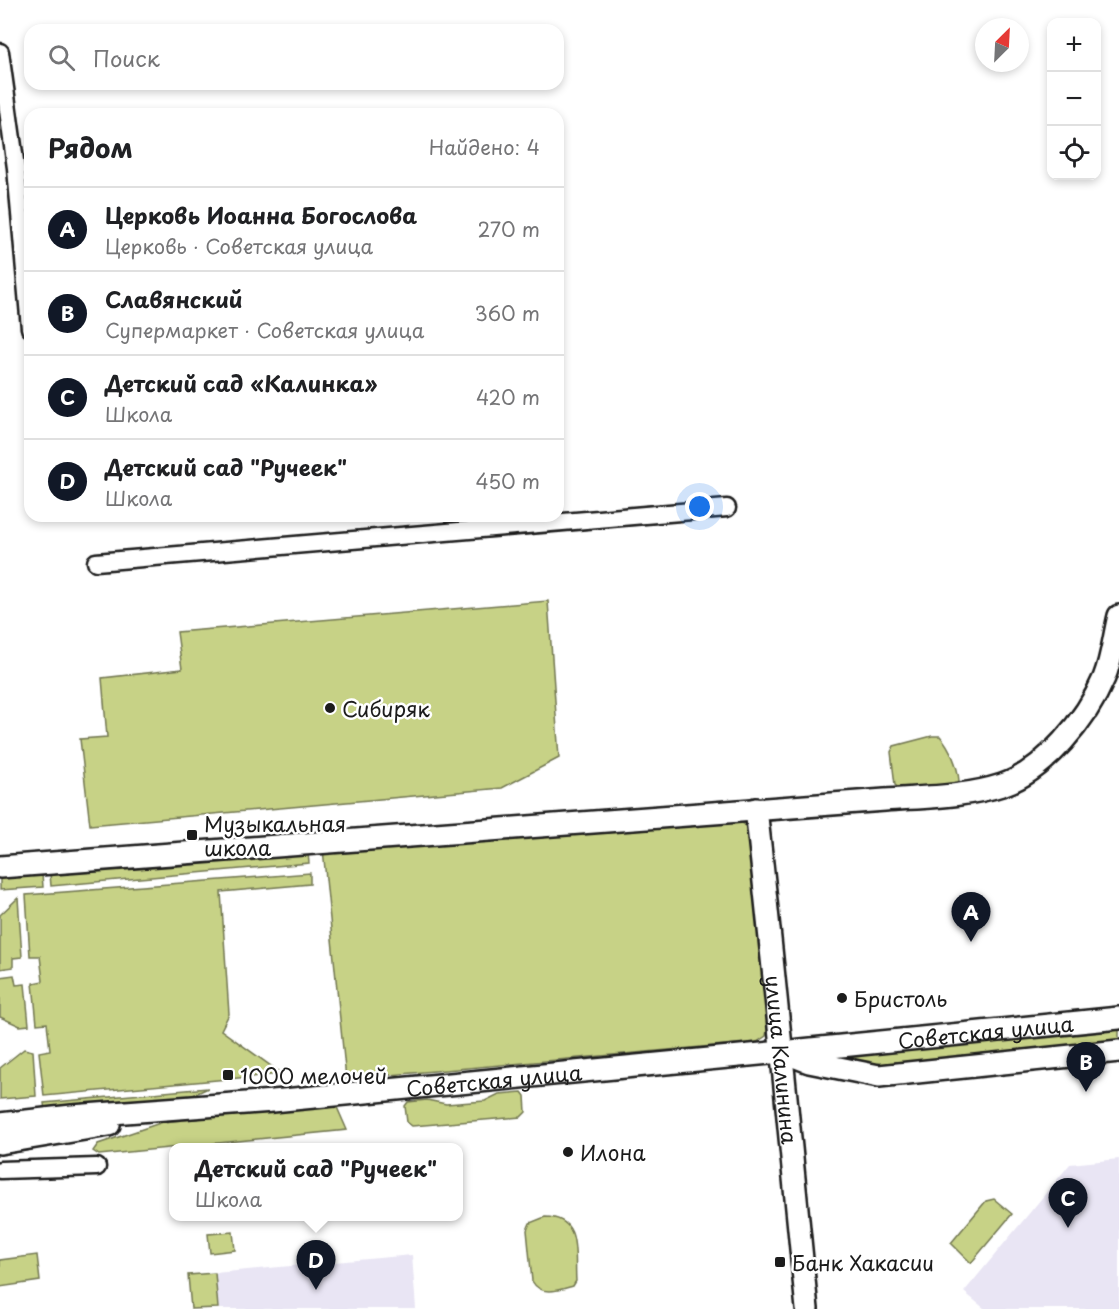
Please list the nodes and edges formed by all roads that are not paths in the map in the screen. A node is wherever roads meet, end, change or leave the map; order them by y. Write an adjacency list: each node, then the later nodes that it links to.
1 (0, 51): 2 (street)
2 (24, 259)
3 (727, 507): 4 (street)
4 (564, 521)
5 (555, 522): 6 (street)
6 (96, 562)
7 (1119, 616): 8 (main road)
8 (756, 809): 9 (main road); 12 (main road, улица Калинина)
9 (0, 867)
10 (1119, 1018): 12 (main road, Советская улица)
11 (1119, 1051): 12 (main road, Советская улица)
12 (782, 1052): 13 (main road, Советская улица); 18 (main road, улица Калинина)
13 (207, 1106): 14 (main road, Советская улица); 15 (main road, Советская улица)
14 (0, 1124)
15 (0, 1143)
16 (97, 1167): 17 (street)
17 (0, 1170)
18 (807, 1309)

